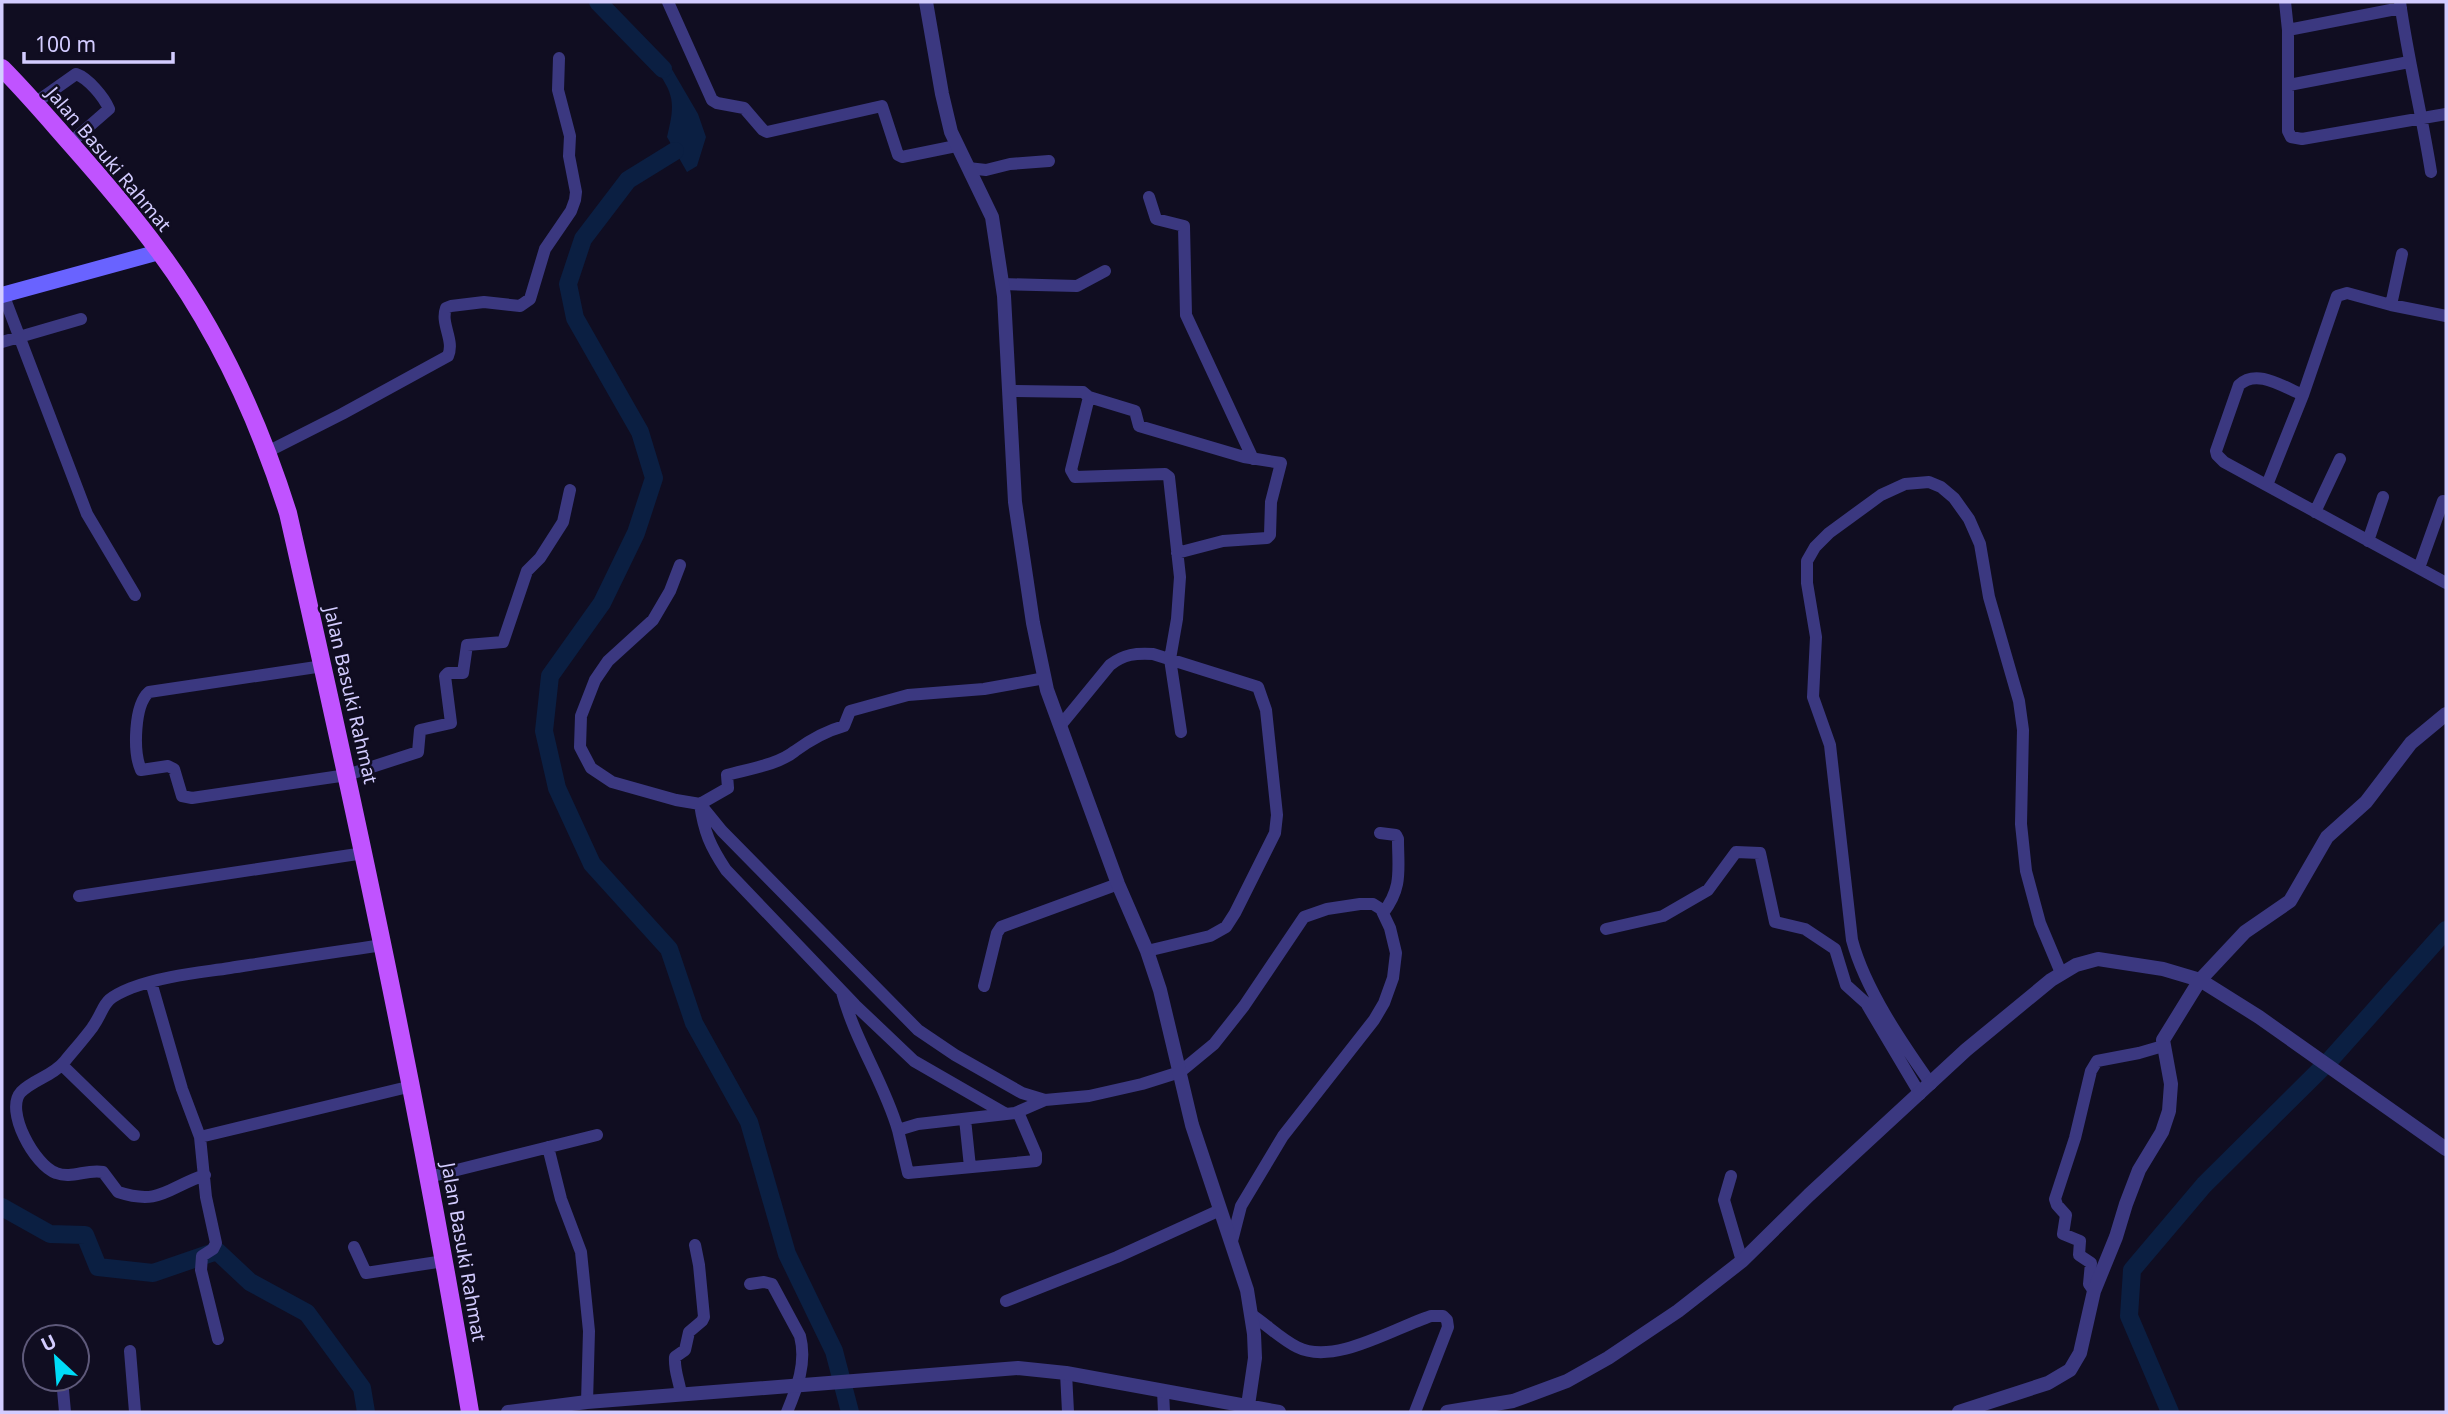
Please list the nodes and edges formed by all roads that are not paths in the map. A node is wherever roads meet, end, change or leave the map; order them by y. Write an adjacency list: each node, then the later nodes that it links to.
1 (668, 2): 14 (street)
2 (926, 2): 14 (street)
3 (2285, 2): 5 (street)
4 (2400, 5): 5 (street); 7 (street)
5 (2288, 30): 9 (street)
6 (559, 58): 32 (street)
7 (2409, 62): 9 (street); 12 (street)
8 (2, 68): 10 (main road, Jalan Basuki Rahmat)
9 (2289, 85): 12 (street)
10 (35, 103): 13 (main road, Jalan Basuki Rahmat); 13 (street)
11 (2446, 114): 12 (street)
12 (2423, 119): 17 (street)
13 (70, 143): 19 (main road, Jalan Basuki Rahmat)
14 (956, 146): 16 (street)
15 (1049, 161): 16 (street)
16 (968, 168): 22 (street)
17 (2431, 172)
18 (1149, 197): 33 (street)
19 (159, 252): 23 (main road); 32 (main road, Jalan Basuki Rahmat)
20 (2402, 254): 24 (street)
21 (1105, 271): 22 (street)
22 (1002, 284): 29 (street)
23 (2, 294): 27 (street)
24 (2391, 305): 25 (street); 30 (street)
25 (2446, 316)
26 (81, 319): 27 (street)
27 (20, 337): 28 (street); 45 (street)
28 (2, 342)
29 (1010, 391): 31 (street); 48 (street)
30 (2303, 395): 35 (street); 35 (street)
31 (1089, 397): 33 (street); 41 (street)
32 (267, 452): 47 (main road, Jalan Basuki Rahmat)
33 (1253, 459): 41 (street)
34 (2340, 459): 39 (street)
35 (2267, 485): 39 (street)
36 (570, 489): 52 (street)
37 (2383, 497): 40 (street)
38 (2443, 501): 43 (street)
39 (2315, 512): 40 (street)
40 (2368, 541): 43 (street)
41 (1177, 553): 46 (street)
42 (680, 565): 53 (street)
43 (2419, 568): 44 (street)
44 (2446, 583)
45 (135, 595)
46 (1170, 659): 50 (street); 51 (street); 61 (street)
47 (323, 666): 52 (main road, Jalan Basuki Rahmat); 52 (street)
48 (1045, 678): 50 (street); 53 (street)
49 (2446, 715): 63 (street)
50 (1060, 726): 56 (street)
51 (1181, 732)
52 (347, 775): 55 (main road, Jalan Basuki Rahmat)
53 (700, 804): 66 (street); 72 (street)
54 (1380, 833): 58 (street)
55 (364, 853): 57 (street); 60 (main road, Jalan Basuki Rahmat)
56 (1118, 884): 61 (street); 65 (street)
57 (79, 897)
58 (1383, 913): 69 (street); 86 (street)
59 (1606, 929): 71 (street)
60 (384, 945): 64 (street); 70 (main road, Jalan Basuki Rahmat)
61 (1147, 951): 69 (street)
62 (2061, 973): 63 (street); 71 (street); 71 (street)
63 (2200, 980): 67 (street); 80 (street)
64 (150, 982): 68 (street); 78 (street)
65 (984, 986)
66 (841, 990): 73 (street); 75 (street)
67 (2163, 1046): 92 (street); 92 (street)
68 (62, 1065): 76 (street); 82 (street)
69 (1180, 1072): 72 (street); 85 (street)
70 (412, 1086): 78 (street); 84 (main road, Jalan Basuki Rahmat)
71 (1925, 1089): 90 (street)
72 (1045, 1100): 73 (street)
73 (1012, 1113): 74 (street); 81 (street)
74 (965, 1119): 75 (street); 81 (street)
75 (898, 1130): 81 (street)
76 (134, 1135)
77 (597, 1135): 79 (street)
78 (200, 1137): 82 (street)
79 (548, 1147): 84 (street); 102 (street)
80 (2446, 1149)
81 (970, 1167)
82 (205, 1175): 95 (street)
83 (1731, 1176): 90 (street)
84 (429, 1177): 89 (main road, Jalan Basuki Rahmat)
85 (1220, 1210): 86 (street); 93 (street)
86 (1232, 1241): 94 (street)
87 (695, 1245): 101 (street)
88 (354, 1247): 89 (street)
89 (444, 1261): 106 (main road, Jalan Basuki Rahmat)
90 (1742, 1261): 113 (street)
91 (750, 1284): 98 (street)
92 (2094, 1291): 114 (street)
93 (1006, 1301)
94 (1252, 1315): 103 (street); 112 (street)
95 (218, 1339)
96 (130, 1351): 105 (street)
97 (1066, 1373): 98 (street); 99 (street); 109 (street)
98 (798, 1385): 101 (street); 108 (street)
99 (1163, 1391): 103 (street); 110 (street)
100 (63, 1393): 104 (street)
101 (681, 1394): 102 (street)
102 (587, 1402): 107 (street)
103 (1248, 1410): 111 (street)
104 (65, 1412)
105 (135, 1412)
106 (470, 1412)
107 (508, 1412)
108 (787, 1412)
109 (1068, 1412)
110 (1164, 1412)
111 (1279, 1412)
112 (1415, 1412)
113 (1447, 1412)
114 (1959, 1412)

